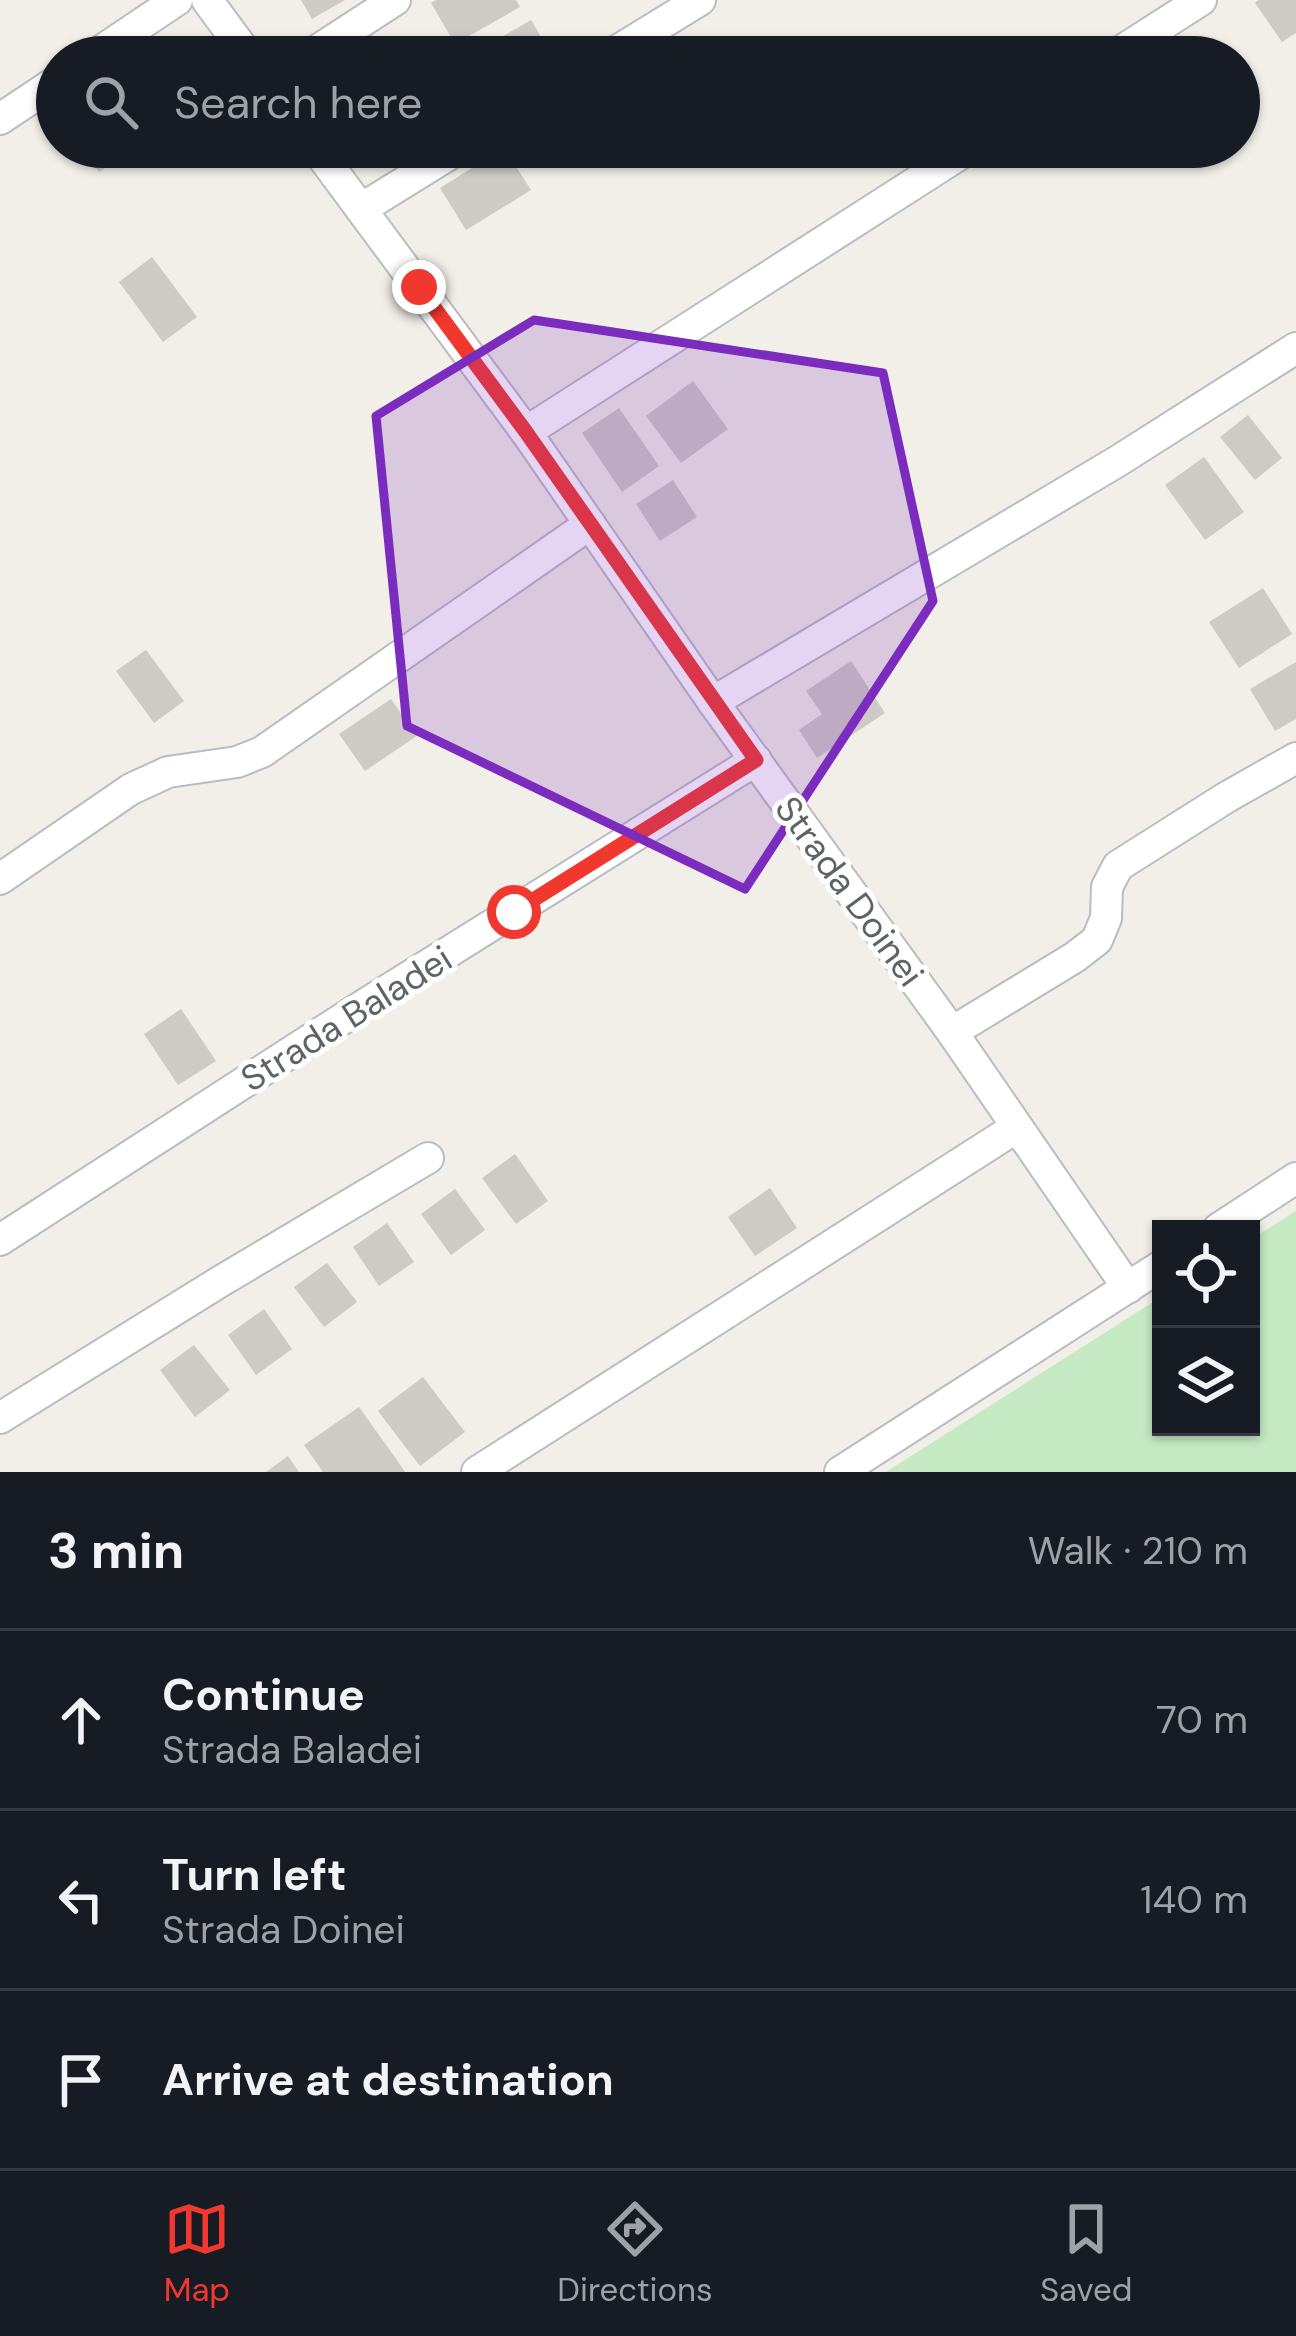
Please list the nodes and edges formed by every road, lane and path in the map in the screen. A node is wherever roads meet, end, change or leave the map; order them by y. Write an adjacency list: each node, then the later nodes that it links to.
1 (177, 0): 6 (street)
2 (207, 0): 7 (street)
3 (395, 0): 8 (street)
4 (700, 0): 9 (street)
5 (1201, 0): 10 (street)
6 (123, 36)
7 (234, 36)
8 (339, 36)
9 (641, 36)
10 (1145, 36)
11 (36, 95): 12 (street)
12 (0, 119)
13 (331, 168): 16 (street, Strada Doinei)
14 (427, 168): 16 (street)
15 (938, 168): 18 (street)
16 (361, 209): 18 (street, Strada Doinei)
17 (1296, 348): 20 (street)
18 (526, 432): 19 (street, Strada Doinei)
19 (590, 524): 20 (street, Strada Doinei); 23 (street)
20 (713, 702): 22 (street, Strada Doinei)
21 (1296, 758): 24 (street)
22 (756, 760): 24 (street, Strada Doinei); 29 (street, Strada Baladei)
23 (0, 879)
24 (952, 1032): 25 (street, Strada Doinei)
25 (1017, 1127): 31 (street, Strada Doinei); 33 (street)
26 (428, 1158): 32 (street)
27 (1296, 1178): 28 (street)
28 (1232, 1220)
29 (0, 1240)
30 (1152, 1272): 31 (street)
31 (1128, 1288): 34 (street)
32 (0, 1418)
33 (477, 1472)
34 (840, 1472)

